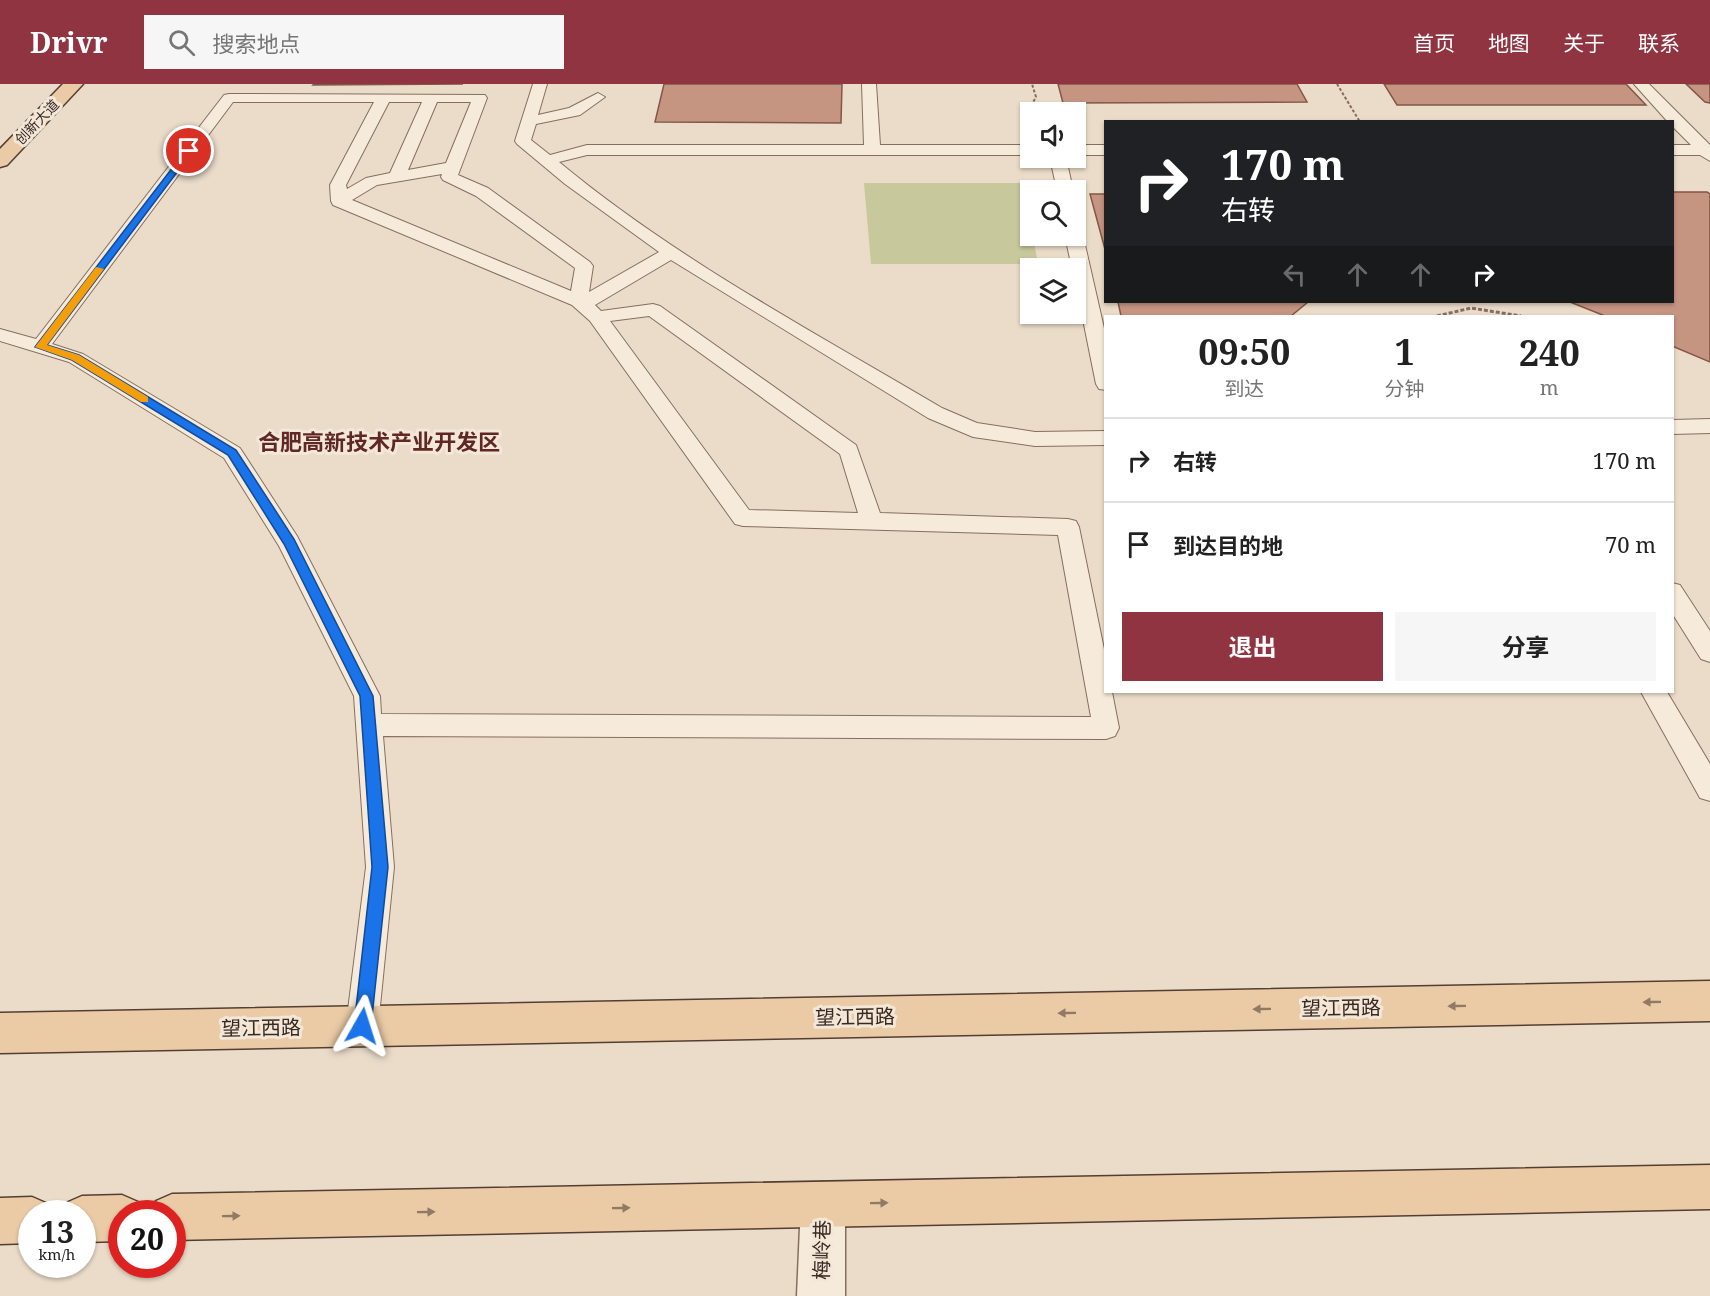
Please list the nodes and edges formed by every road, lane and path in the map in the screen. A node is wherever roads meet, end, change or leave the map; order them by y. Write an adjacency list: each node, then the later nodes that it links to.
1 (74, 84): 19 (main road, 创新大道)
2 (540, 84): 11 (lane)
3 (869, 84): 13 (lane)
4 (1032, 84): 10 (path)
5 (1337, 84): 12 (path)
6 (1641, 84): 18 (lane)
7 (598, 97): 11 (lane)
8 (384, 98): 9 (lane); 23 (lane); 32 (lane)
9 (431, 98): 21 (lane); 22 (lane)
10 (1034, 102)
11 (530, 120): 20 (lane)
12 (1359, 120)
13 (872, 150): 14 (lane); 20 (lane)
14 (1020, 150)
15 (1086, 150): 16 (lane)
16 (1104, 150)
17 (1674, 150): 18 (lane)
18 (1708, 152)
19 (0, 161)
20 (546, 161): 25 (lane)
21 (453, 167): 22 (lane); 27 (lane)
22 (397, 176): 23 (lane)
23 (339, 201): 27 (lane)
24 (1076, 246): 33 (lane)
25 (671, 252): 27 (lane); 36 (lane)
26 (1468, 303): 28 (path)
27 (586, 307): 37 (lane); 37 (lane)
28 (1471, 308): 29 (path); 30 (path)
29 (1441, 315)
30 (1515, 315)
31 (0, 335): 32 (lane)
32 (40, 347): 41 (lane)
33 (1104, 375)
34 (1710, 426): 35 (lane)
35 (1674, 427)
36 (1104, 438)
37 (872, 522): 41 (lane)
38 (1674, 595): 39 (lane)
39 (1710, 652)
40 (1655, 693): 42 (lane)
41 (369, 725): 44 (lane)
42 (1710, 789)
43 (1710, 1001): 44 (main road, 望江西路, one-way to 44)
44 (362, 1026): 45 (main road, 望江西路)
45 (0, 1033)
46 (1710, 1187): 47 (main road, one-way to 46)
47 (823, 1204): 48 (main road, one-way to 47); 51 (street, 梅岭巷)
48 (186, 1217)
49 (18, 1220): 50 (main road)
50 (0, 1221)
51 (821, 1296)

